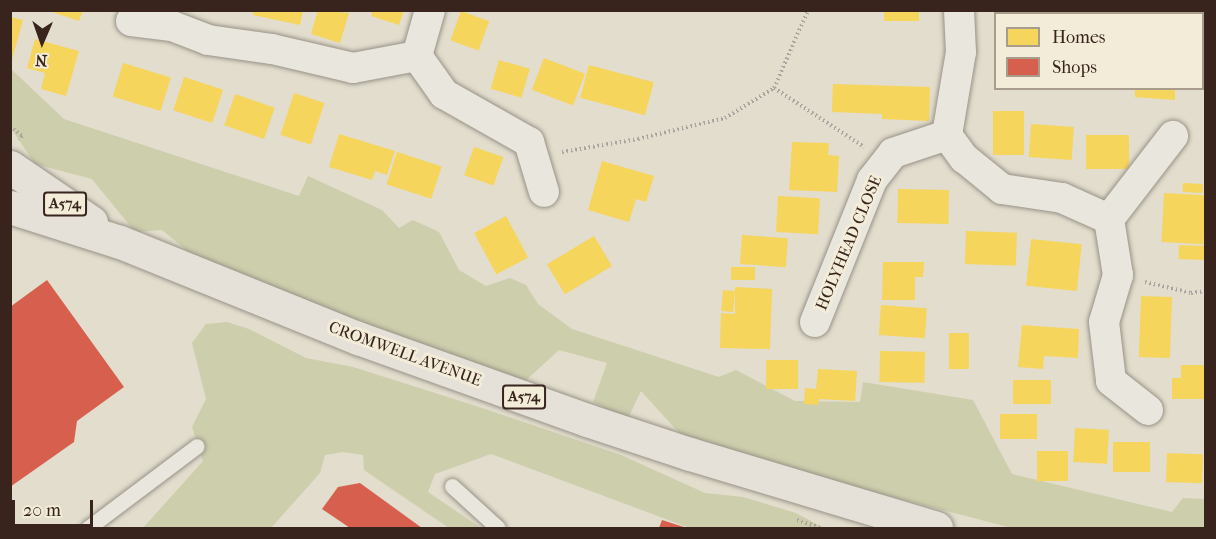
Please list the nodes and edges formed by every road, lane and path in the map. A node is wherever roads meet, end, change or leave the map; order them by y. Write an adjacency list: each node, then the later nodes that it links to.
1 (430, 10): 5 (street)
2 (808, 10): 6 (path)
3 (959, 10): 8 (street)
4 (131, 21): 5 (street)
5 (417, 56): 11 (street)
6 (774, 88): 11 (path); 12 (path)
7 (10, 126): 9 (path)
8 (947, 135): 12 (street, HOLYHEAD CLOSE); 16 (street)
9 (22, 136)
10 (1173, 136): 16 (street)
11 (533, 157): 14 (street)
12 (887, 161): 20 (street, HOLYHEAD CLOSE)
13 (10, 167): 17 (main road, CROMWELL AVENUE / A574)
14 (544, 192)
15 (10, 207): 17 (main road, CROMWELL AVENUE / A574)
16 (1109, 219): 18 (street)
17 (120, 242): 26 (main road, CROMWELL AVENUE / A574)
18 (1118, 275): 19 (path); 21 (street)
19 (1206, 291)
20 (815, 322)
21 (1148, 410)
22 (197, 446): 24 (lane)
23 (452, 486): 25 (lane)
24 (88, 528)
25 (498, 528)
26 (936, 528)

